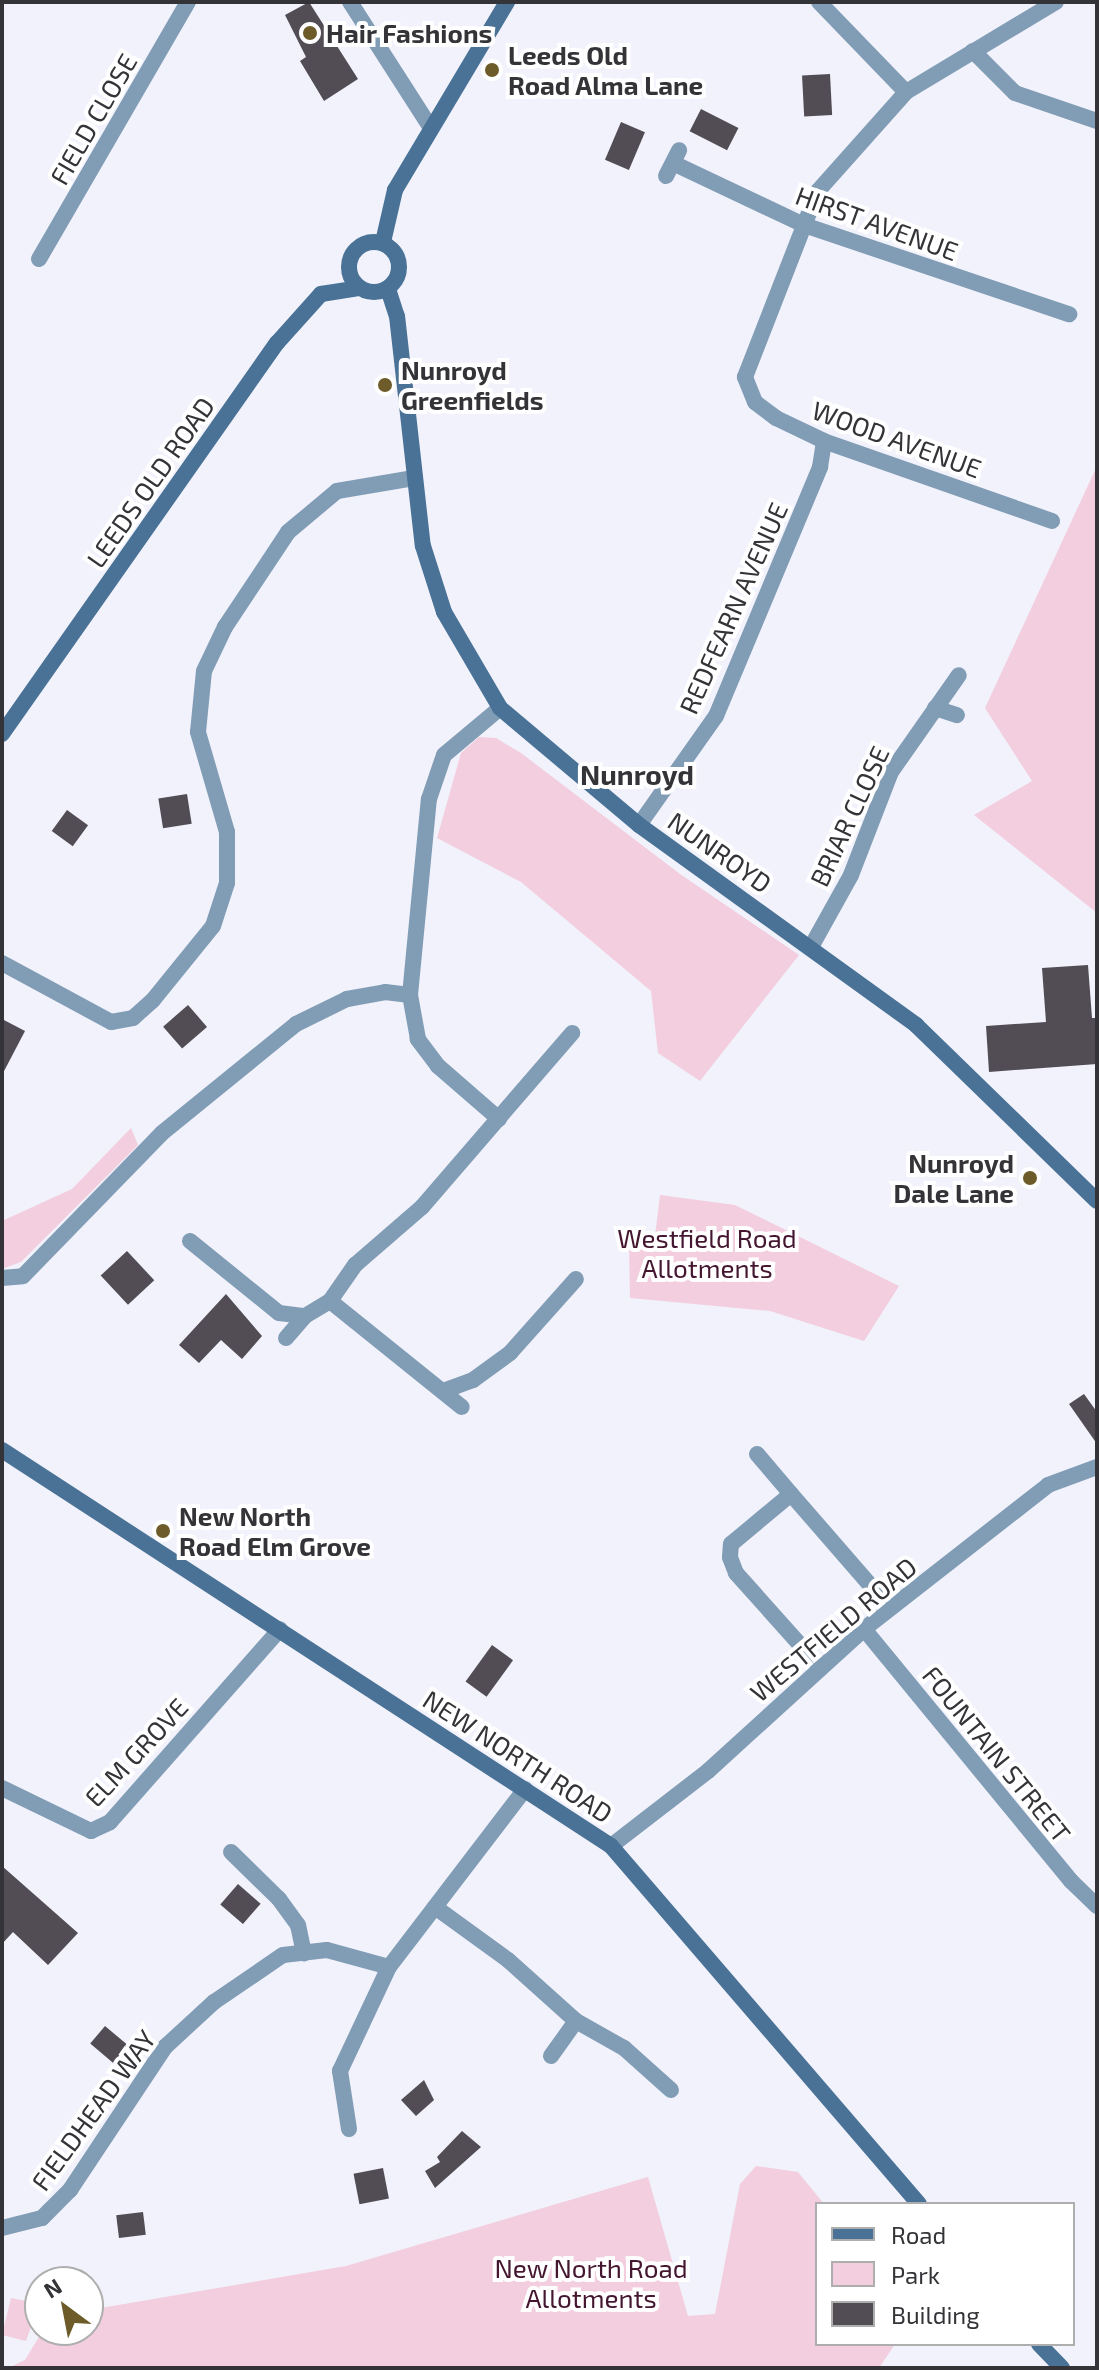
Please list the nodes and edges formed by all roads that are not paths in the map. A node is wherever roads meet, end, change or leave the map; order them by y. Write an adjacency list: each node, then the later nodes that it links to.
1 (188, 2): 13 (street, FIELD CLOSE)
2 (350, 2): 9 (street)
3 (507, 2): 9 (street)
4 (819, 2): 7 (street)
5 (1056, 2): 6 (street)
6 (973, 51): 7 (street); 8 (street)
7 (906, 92): 11 (street)
8 (1097, 121)
9 (431, 128): 12 (street)
10 (674, 163): 11 (street, HIRST AVENUE)
11 (804, 225): 16 (street, HIRST AVENUE); 17 (street, WOOD AVENUE)
12 (383, 242): 14 (street); 15 (street)
13 (39, 259)
14 (359, 288): 15 (street, LEEDS OLD ROAD); 24 (street, LEEDS OLD ROAD)
15 (388, 289): 18 (street, NUNROYD)
16 (1069, 314)
17 (824, 441): 19 (street, WOOD AVENUE); 25 (street, REDFEARN AVENUE)
18 (414, 478): 21 (street, NUNROYD); 27 (street)
19 (1052, 521)
20 (959, 675): 22 (street, BRIAR CLOSE)
21 (500, 708): 25 (street, NUNROYD); 28 (street)
22 (935, 708): 23 (street); 26 (street, BRIAR CLOSE)
23 (957, 715)
24 (2, 734)
25 (639, 825): 26 (street, NUNROYD)
26 (811, 947): 31 (street, NUNROYD)
27 (2, 963)
28 (410, 995): 30 (street); 33 (street)
29 (572, 1033): 30 (street)
30 (499, 1119): 35 (street)
31 (1097, 1201)
32 (190, 1241): 36 (street)
33 (2, 1278)
34 (576, 1279): 38 (street)
35 (330, 1301): 36 (street); 38 (street)
36 (305, 1316): 37 (street)
37 (286, 1338)
38 (443, 1391): 39 (street)
39 (462, 1407)
40 (2, 1450): 45 (street, NEW NORTH ROAD)
41 (757, 1454): 43 (street)
42 (1097, 1467): 44 (street, WESTFIELD ROAD)
43 (791, 1494): 44 (street); 47 (street)
44 (890, 1608): 46 (street, WESTFIELD ROAD)
45 (280, 1629): 48 (street, ELM GROVE); 49 (street, NEW NORTH ROAD)
46 (864, 1629): 47 (street, WESTFIELD ROAD); 52 (street, FOUNTAIN STREET)
47 (820, 1667): 50 (street, WESTFIELD ROAD)
48 (2, 1788)
49 (525, 1789): 50 (street, NEW NORTH ROAD); 53 (street)
50 (611, 1846): 60 (street, NEW NORTH ROAD)
51 (231, 1852): 54 (street)
52 (1097, 1906)
53 (435, 1907): 55 (street); 56 (street)
54 (304, 1953): 55 (street, FIELDHEAD WAY); 61 (street, FIELDHEAD WAY)
55 (389, 1967): 59 (street)
56 (576, 2021): 57 (street); 58 (street)
57 (551, 2056)
58 (671, 2090)
59 (349, 2129)
60 (917, 2202)
61 (2, 2228)
62 (1041, 2346): 63 (street)
63 (1062, 2368)

